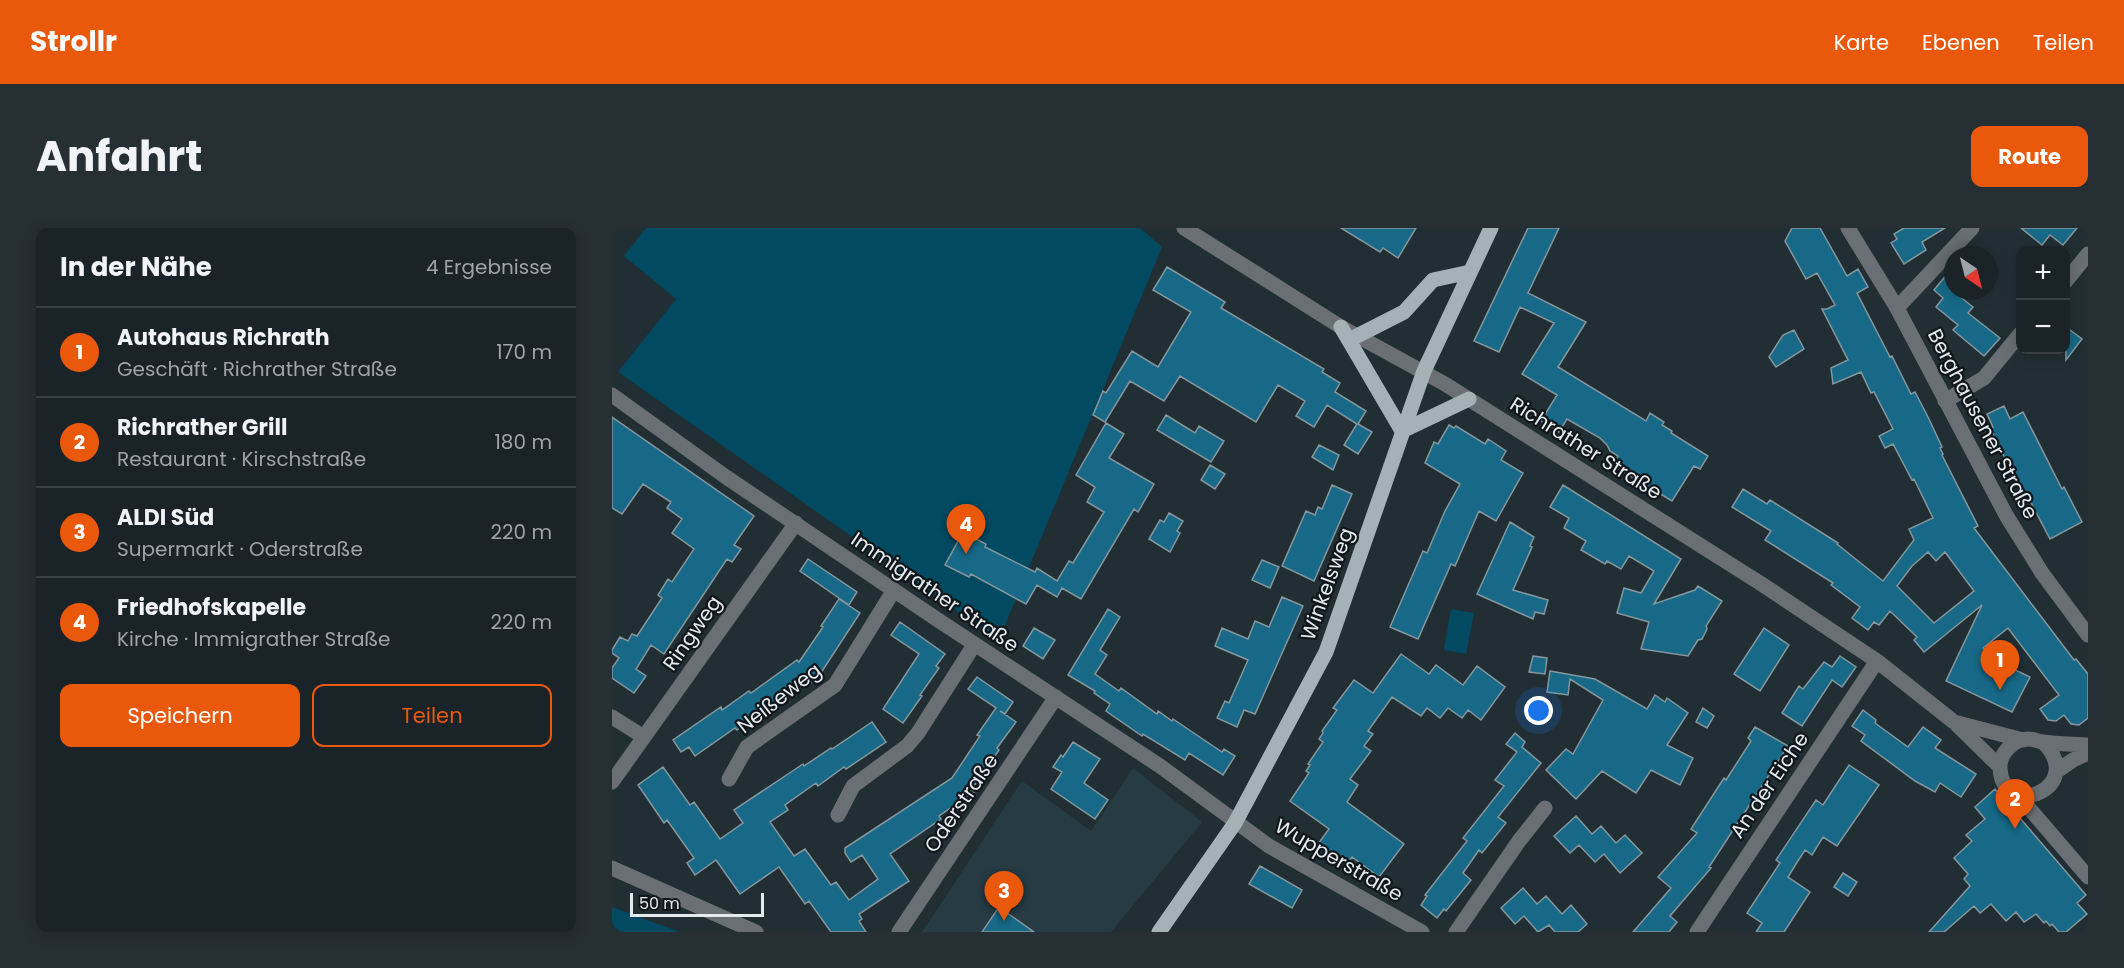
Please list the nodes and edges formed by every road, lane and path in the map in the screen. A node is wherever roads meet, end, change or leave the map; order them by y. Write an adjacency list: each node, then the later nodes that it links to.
1 (1184, 228): 9 (street, Richrather Straße)
2 (1491, 228): 6 (main road, Winkelsweg)
3 (1848, 228): 8 (street, Berghausener Straße)
4 (1972, 228): 8 (street)
5 (2088, 254): 7 (street)
6 (1470, 272): 10 (main road); 12 (main road, Winkelsweg)
7 (2070, 276)
8 (1897, 308): 15 (street, Berghausener Straße)
9 (1341, 327): 10 (street, Richrather Straße); 16 (main road)
10 (1357, 336): 12 (street, Richrather Straße)
11 (2016, 339): 15 (street)
12 (1424, 371): 14 (street, Richrather Straße); 16 (main road, Winkelsweg)
13 (612, 395): 17 (street, Immigrather Straße)
14 (1469, 399): 16 (main road); 21 (street, Richrather Straße)
15 (1945, 401): 19 (street, Berghausener Straße)
16 (1402, 431): 37 (main road, Winkelsweg)
17 (796, 523): 18 (street, Immigrather Straße); 25 (street, Ringweg)
18 (894, 590): 20 (street, Immigrather Straße); 32 (street, Neißeweg)
19 (2086, 629)
20 (974, 645): 22 (street, Immigrather Straße); 36 (street)
21 (1877, 662): 24 (street, Richrather Straße); 45 (street, An der Eiche)
22 (1056, 697): 37 (street, Immigrather Straße); 41 (street, Oderstraße)
23 (612, 717): 25 (street)
24 (1953, 722): 26 (street, Richrather Straße); 30 (street, Richrather Straße)
25 (644, 737): 33 (street)
26 (2024, 740): 27 (street); 30 (street)
27 (2043, 742): 28 (street); 31 (street)
28 (2088, 745)
29 (2088, 753): 31 (street)
30 (2000, 768): 34 (street)
31 (2057, 771): 34 (street)
32 (729, 779)
33 (612, 782)
34 (2023, 796): 39 (street)
35 (1545, 808): 44 (street)
36 (838, 815)
37 (1235, 823): 42 (main road, Winkelsweg); 43 (street, Wupperstraße)
38 (612, 868): 40 (street)
39 (2088, 877)
40 (756, 932)
41 (899, 932)
42 (1159, 932)
43 (1422, 932)
44 (1456, 932)
45 (1697, 932)

